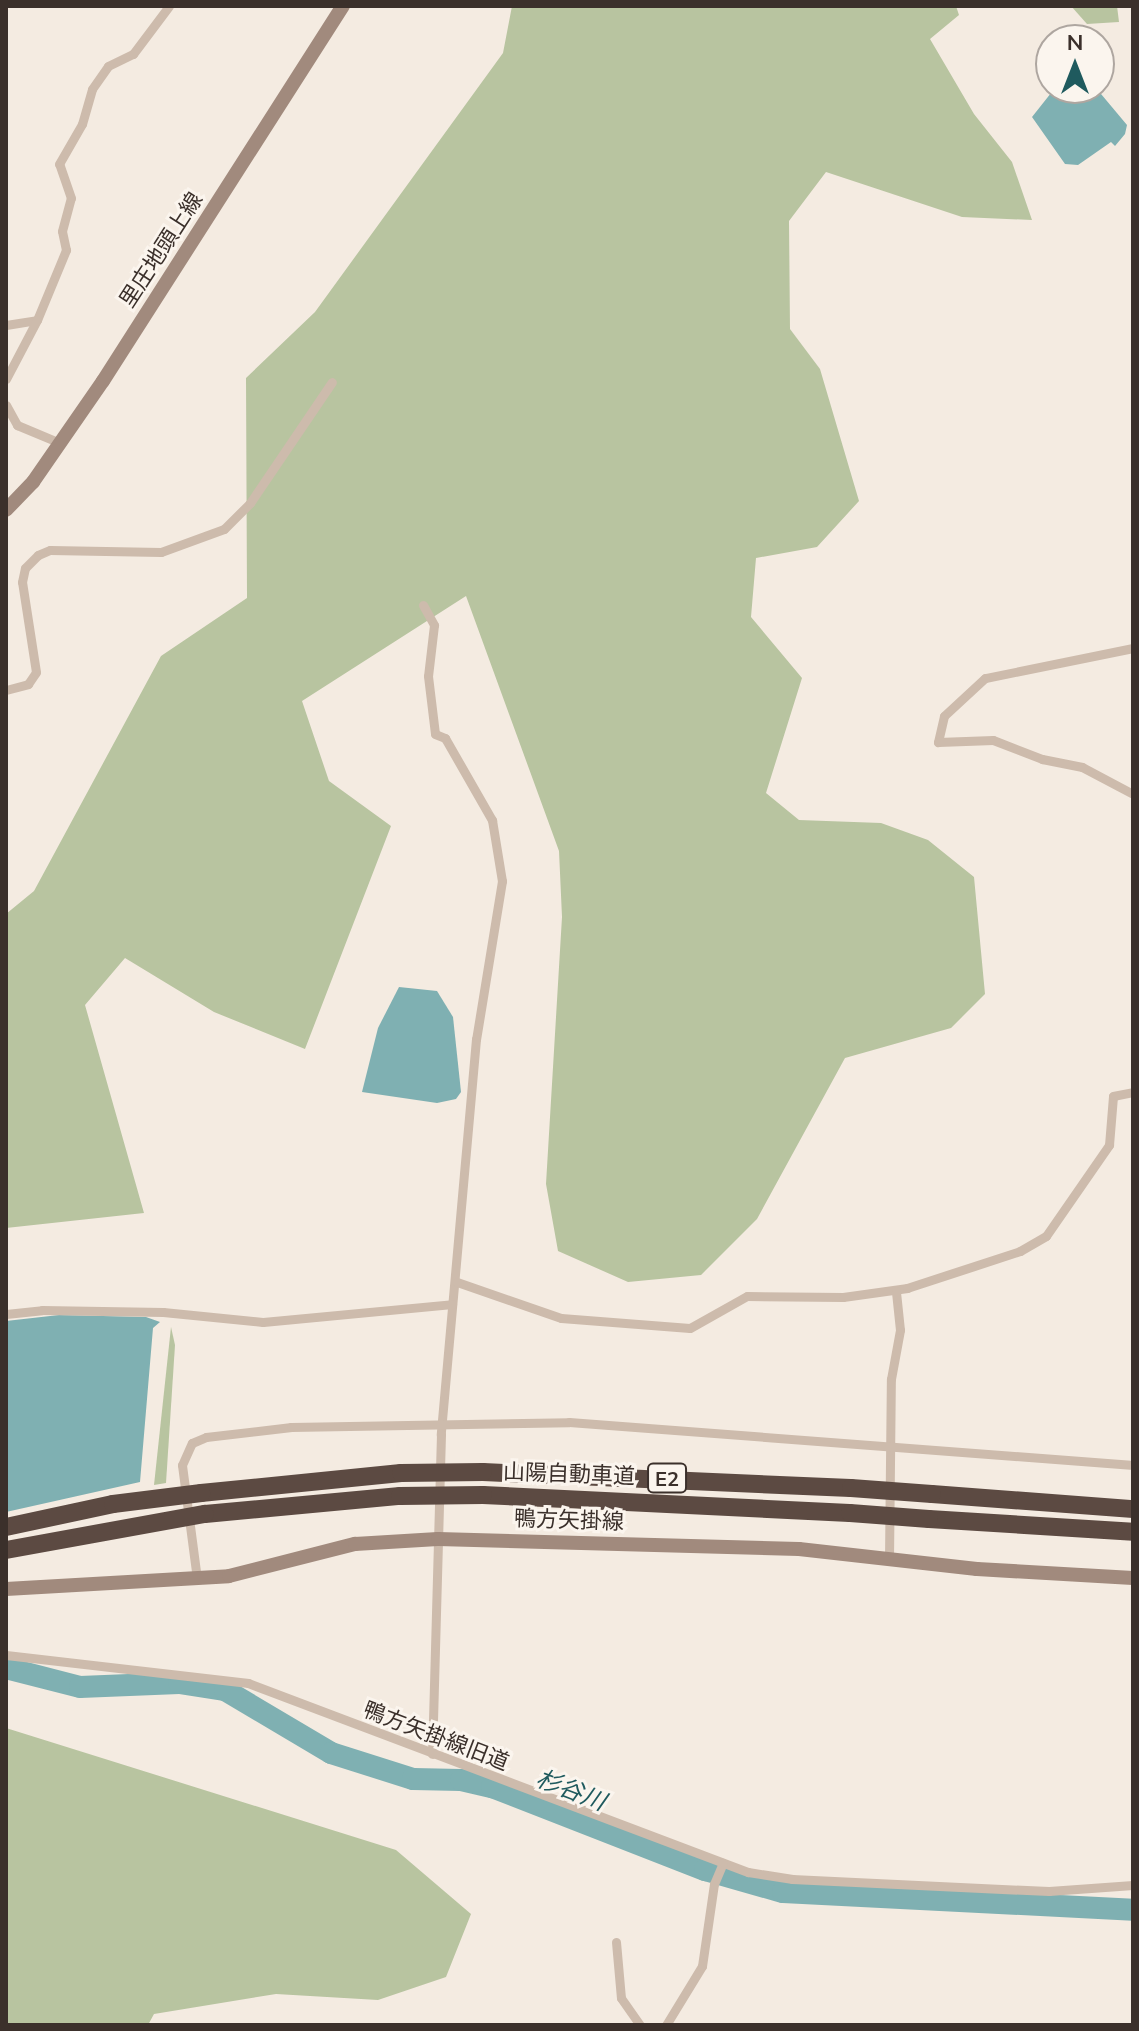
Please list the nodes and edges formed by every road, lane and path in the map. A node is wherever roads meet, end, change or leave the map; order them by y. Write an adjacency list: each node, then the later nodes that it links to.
1 (169, 6): 3 (street)
2 (343, 6): 8 (main road, 里庄地頭上線)
3 (37, 320): 4 (street); 5 (street)
4 (6, 325)
5 (6, 379)
6 (332, 382): 12 (street)
7 (6, 405): 8 (street)
8 (60, 443): 9 (main road, 里庄地頭上線)
9 (6, 510)
10 (423, 605): 15 (street)
11 (1133, 648): 13 (street)
12 (6, 690)
13 (1133, 794)
14 (1133, 1092): 16 (street)
15 (457, 1282): 16 (street); 17 (street)
16 (896, 1291): 20 (street)
17 (452, 1304): 18 (street); 19 (street)
18 (6, 1314)
19 (443, 1422): 20 (street); 25 (street); 29 (street)
20 (889, 1446): 21 (street); 27 (street)
21 (1133, 1465)
22 (1133, 1509): 23 (highway, 山陽自動車道 / E2, bridge)
23 (6, 1527)
24 (1133, 1532): 26 (highway, 山陽自動車道 / E2, bridge)
25 (438, 1539): 27 (main road, 鴨方矢掛線); 29 (main road, 鴨方矢掛線); 32 (street)
26 (6, 1550)
27 (889, 1559): 28 (main road, 鴨方矢掛線)
28 (1133, 1578)
29 (197, 1579): 30 (main road, 鴨方矢掛線)
30 (6, 1589)
31 (6, 1655): 32 (street, 鴨方矢掛線旧道)
32 (432, 1754): 33 (street, 鴨方矢掛線旧道)
33 (722, 1865): 34 (street, 鴨方矢掛線旧道); 37 (street)
34 (1133, 1885)
35 (616, 1942): 36 (street)
36 (640, 2025)
37 (666, 2025)

